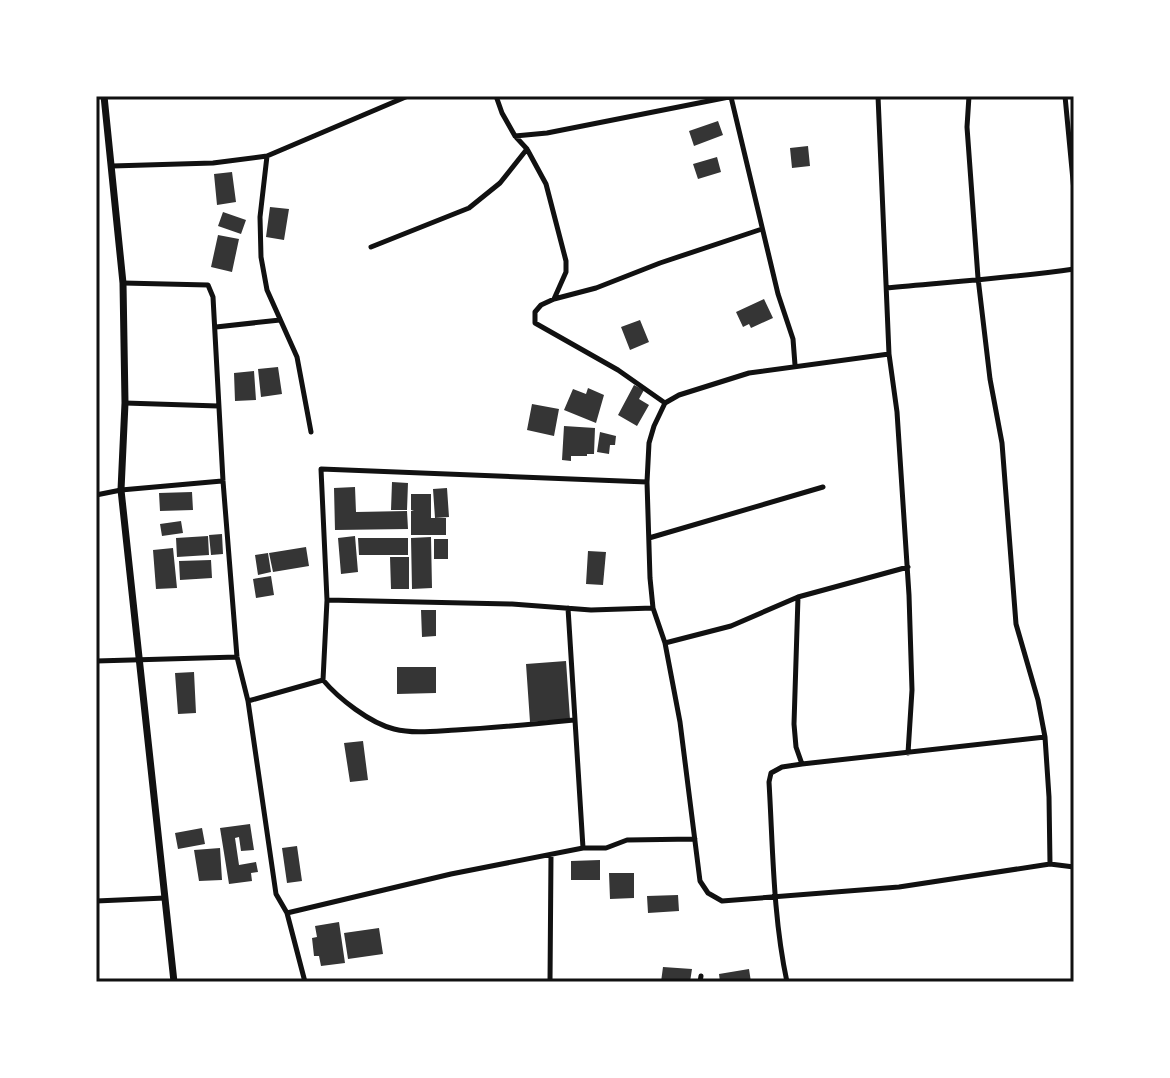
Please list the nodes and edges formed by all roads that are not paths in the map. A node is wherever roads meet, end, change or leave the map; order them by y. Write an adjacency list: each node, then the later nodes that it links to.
1 (104, 96): 11 (street)
2 (408, 96): 10 (street)
3 (496, 96): 8 (street)
4 (878, 96): 18 (street)
5 (969, 96): 16 (street)
6 (1065, 96): 12 (street)
7 (732, 97): 8 (street); 13 (street)
8 (515, 136): 9 (street)
9 (527, 149): 14 (street); 19 (street)
10 (267, 156): 11 (street); 20 (street)
11 (112, 166): 17 (street)
12 (1074, 191)
13 (762, 229): 19 (street); 23 (street)
14 (371, 247)
15 (1074, 269): 16 (street)
16 (978, 278): 18 (street); 46 (street)
17 (123, 283): 21 (street); 24 (street)
18 (887, 288): 22 (street)
19 (554, 299): 25 (street)
20 (280, 320): 21 (street); 27 (street)
21 (216, 327): 26 (street)
22 (889, 354): 23 (street); 34 (street)
23 (795, 365): 25 (street)
24 (125, 403): 26 (street); 31 (street)
25 (665, 403): 29 (street)
26 (218, 406): 28 (street)
27 (311, 432)
28 (223, 481): 31 (street); 40 (street)
29 (647, 482): 33 (street); 36 (street)
30 (823, 487): 33 (street)
31 (121, 490): 32 (street); 41 (street)
32 (96, 495)
33 (649, 538): 38 (street)
34 (908, 567): 35 (street); 47 (street)
35 (798, 597): 39 (street); 48 (street)
36 (327, 600): 37 (street); 43 (street)
37 (568, 608): 38 (street); 45 (street)
38 (653, 608): 39 (street)
39 (665, 643): 49 (street)
40 (237, 657): 41 (street); 44 (street)
41 (138, 659): 42 (street); 55 (street)
42 (96, 661)
43 (323, 680): 44 (street); 45 (street)
44 (248, 701): 57 (street)
45 (574, 720): 50 (street)
46 (1045, 737): 47 (street); 52 (street)
47 (908, 753): 48 (street)
48 (802, 764): 54 (street)
49 (695, 839): 50 (street); 54 (street)
50 (583, 848): 51 (street)
51 (551, 855): 57 (street); 60 (street)
52 (1050, 864): 53 (street); 54 (street)
53 (1074, 867)
54 (776, 897): 61 (street)
55 (166, 898): 56 (street); 58 (street)
56 (96, 901)
57 (287, 913): 59 (street)
58 (174, 982)
59 (305, 982)
60 (550, 982)
61 (787, 982)

